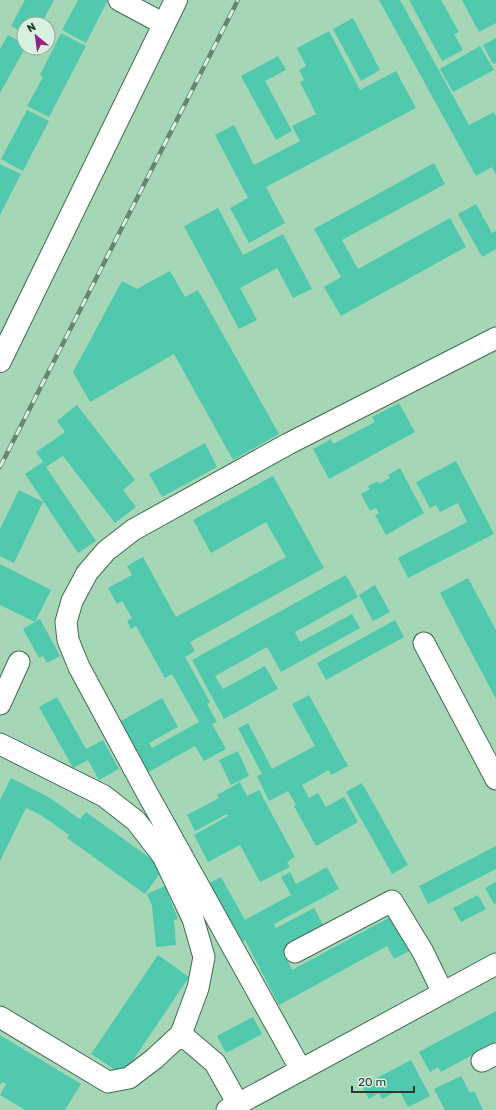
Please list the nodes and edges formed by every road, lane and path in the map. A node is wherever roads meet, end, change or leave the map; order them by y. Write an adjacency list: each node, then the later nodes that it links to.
1 (118, 0): 3 (street)
2 (176, 0): 3 (main road)
3 (164, 24): 5 (main road)
4 (496, 338): 16 (street)
5 (0, 361)
6 (424, 643): 10 (street)
7 (19, 662): 8 (street)
8 (0, 704)
9 (0, 744): 15 (street)
10 (496, 779)
11 (296, 952): 13 (street)
12 (496, 964): 13 (street)
13 (443, 993): 16 (street)
14 (0, 1017): 15 (street)
15 (181, 1034): 17 (street)
16 (301, 1070): 17 (street)
17 (232, 1107)

